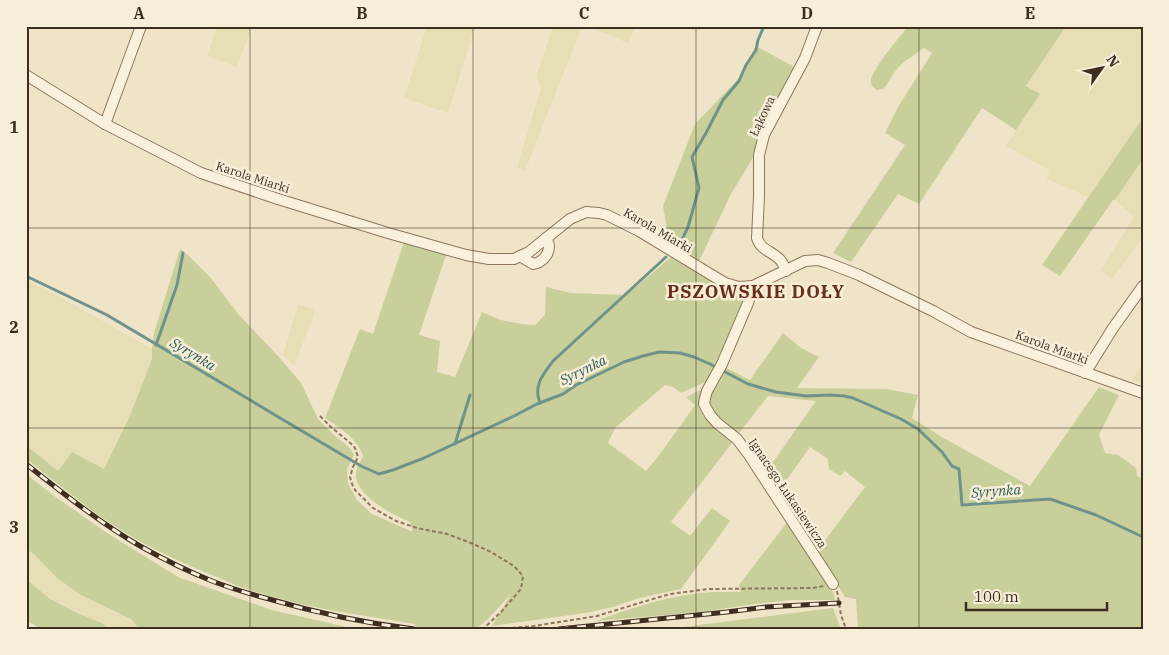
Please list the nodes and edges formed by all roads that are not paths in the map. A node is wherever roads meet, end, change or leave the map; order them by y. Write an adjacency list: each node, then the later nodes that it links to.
1 (141, 26): 4 (street)
2 (818, 26): 7 (street, Łąkowa)
3 (26, 75): 4 (street, Karola Miarki)
4 (105, 124): 6 (street, Karola Miarki)
5 (546, 238): 6 (street, Karola Miarki); 6 (street); 8 (street, Karola Miarki)
6 (520, 256)
7 (786, 271): 8 (street, Karola Miarki); 10 (street, Karola Miarki)
8 (752, 286): 12 (street, Ignacego Łukasiewicza)
9 (1143, 286): 10 (street)
10 (1085, 373): 11 (street, Karola Miarki)
11 (1143, 393)
12 (833, 584)

